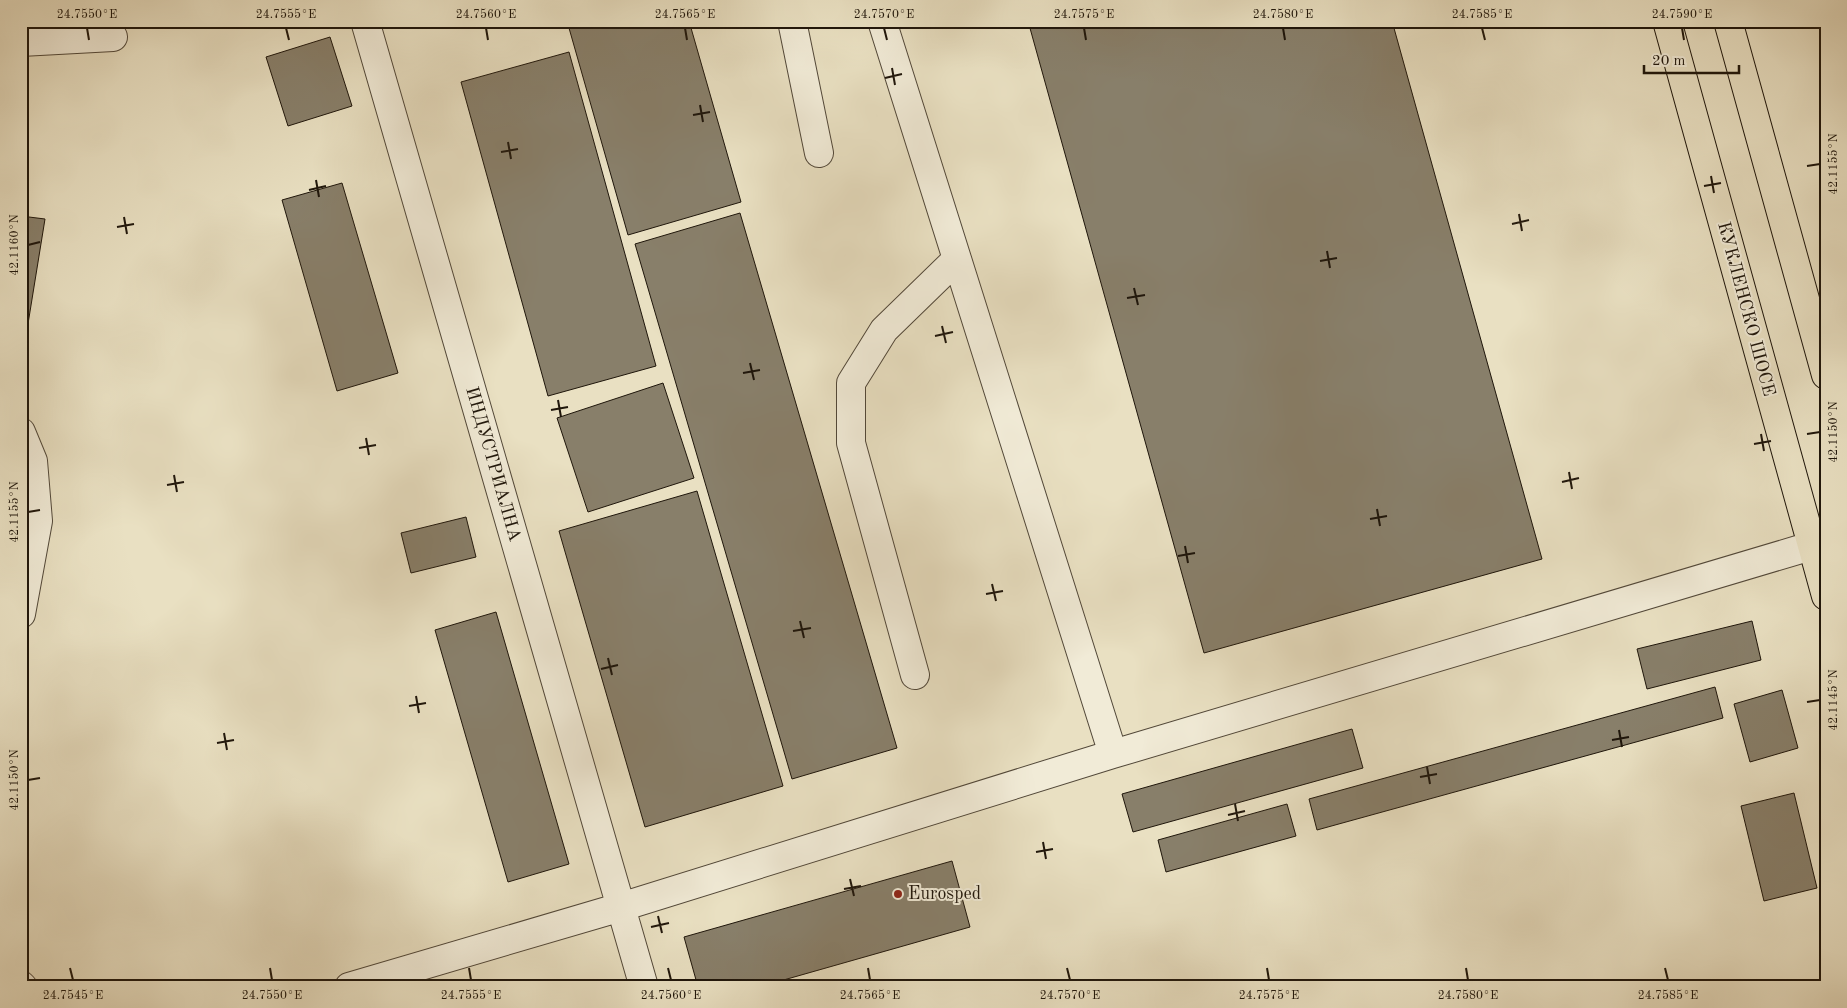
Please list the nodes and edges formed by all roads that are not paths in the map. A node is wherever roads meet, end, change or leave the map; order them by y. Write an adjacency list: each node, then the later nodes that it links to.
1 (365, 21): 17 (street, ИНДУСТРИАЛНА)
2 (792, 21): 8 (street)
3 (882, 21): 9 (street)
4 (1667, 21): 12 (main road, КУКЛЕНСКО ШОСЕ)
5 (1728, 21): 10 (main road)
6 (113, 37): 7 (street)
7 (21, 42)
8 (819, 153)
9 (956, 259): 15 (street); 16 (street)
10 (1826, 375)
11 (21, 432): 14 (street)
12 (1811, 546): 13 (main road, КУКЛЕНСКО ШОСЕ); 16 (street)
13 (1826, 596)
14 (21, 614)
15 (915, 675)
16 (1113, 754): 17 (street)
17 (621, 907): 18 (street); 19 (street, ИНДУСТРИАЛНА)
18 (349, 987)
19 (644, 987)

